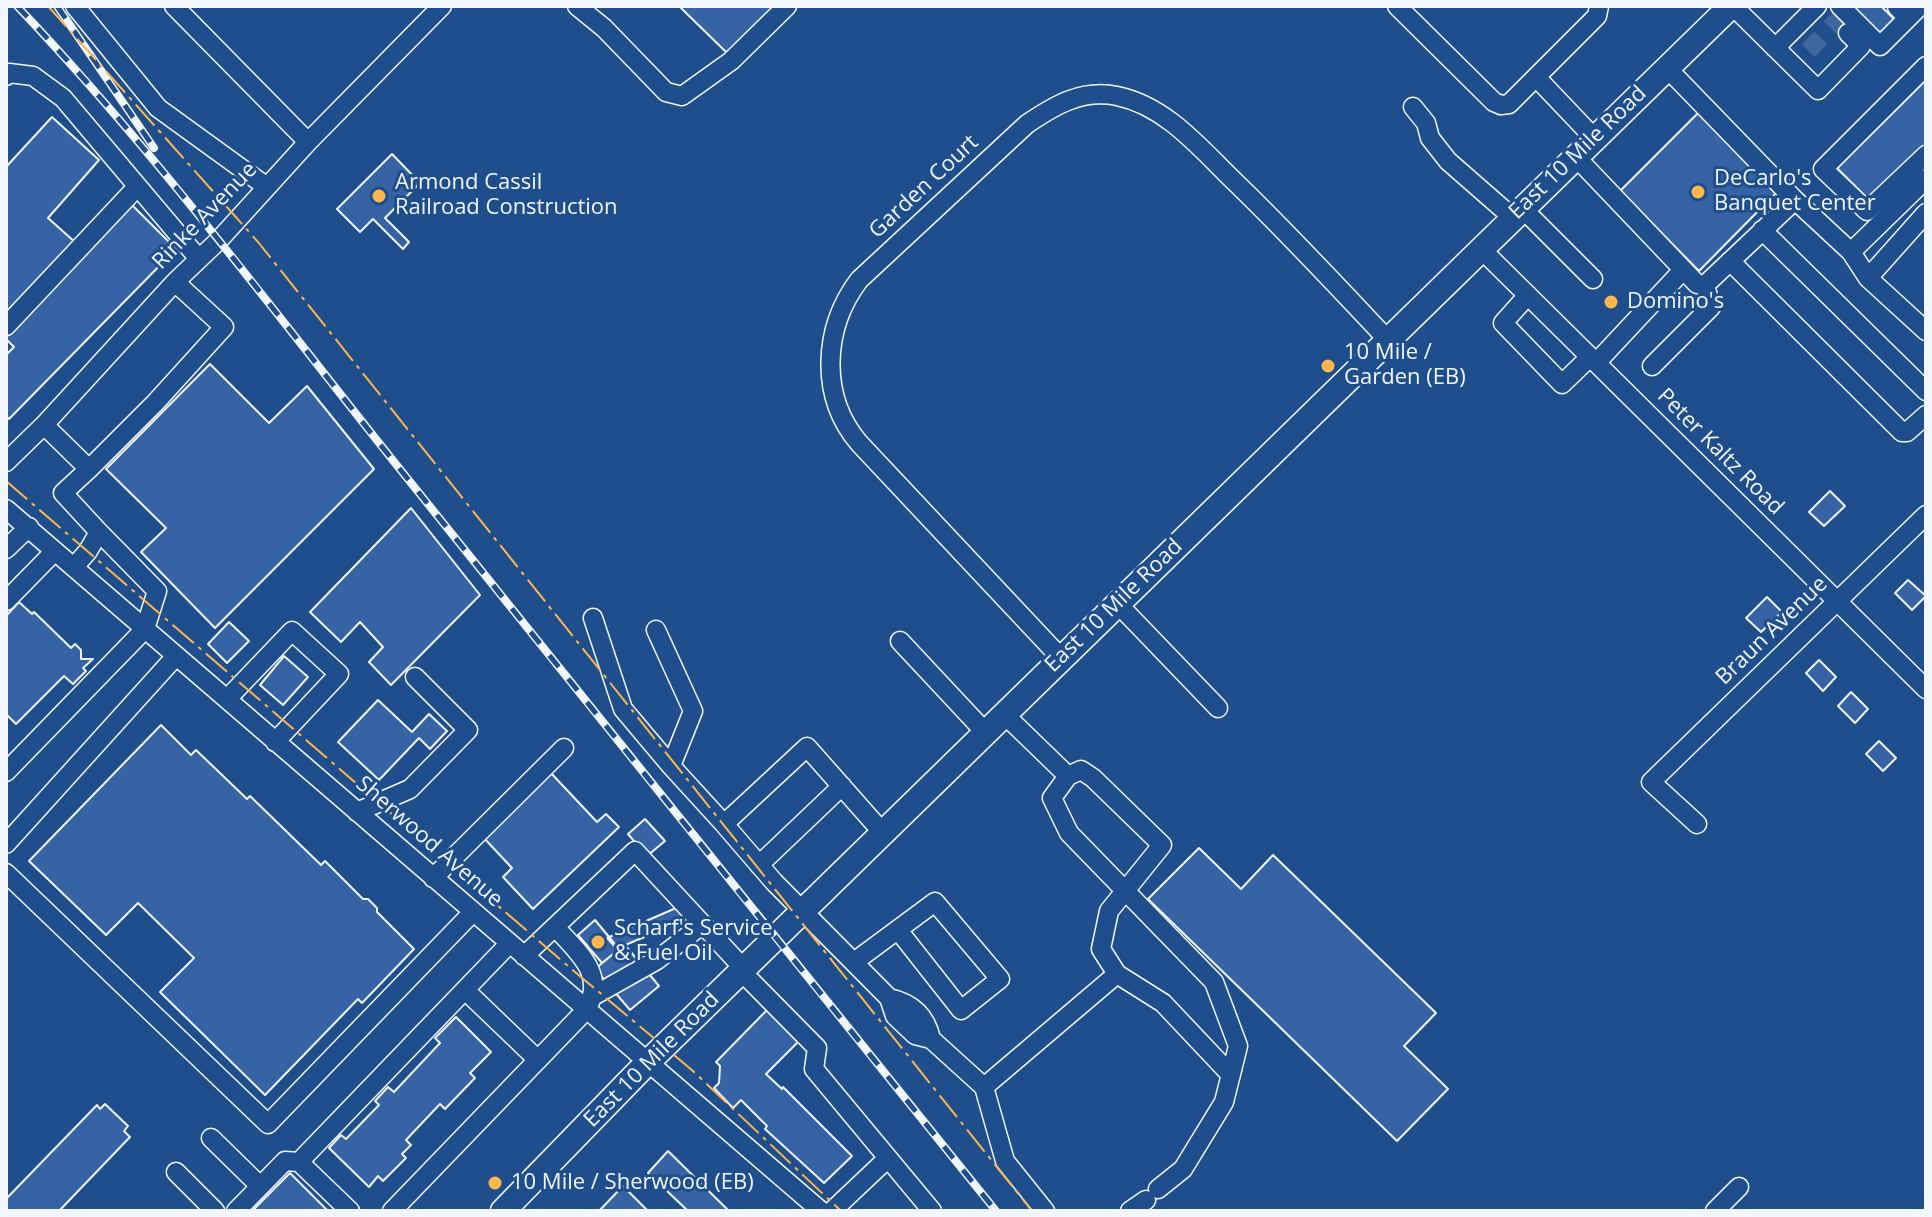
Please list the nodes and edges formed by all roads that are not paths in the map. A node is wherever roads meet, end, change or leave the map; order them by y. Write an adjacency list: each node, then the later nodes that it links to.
1 (75, 6): 25 (street)
2 (174, 6): 20 (street)
3 (442, 6): 11 (street, Rinke Avenue)
4 (577, 6): 5 (street)
5 (787, 6)
6 (1397, 6): 17 (street)
7 (1599, 6): 17 (street)
8 (1732, 6): 12 (street); 15 (main road, East 10 Mile Road)
9 (1823, 11): 10 (street); 12 (street)
10 (1908, 11)
11 (422, 13): 20 (street, Rinke Avenue)
12 (1793, 39): 13 (street)
13 (1850, 44)
14 (1926, 66): 21 (street)
15 (1667, 68): 19 (main road, East 10 Mile Road); 26 (street)
16 (6, 76): 24 (street)
17 (1536, 77): 19 (street)
18 (1413, 107): 27 (street)
19 (1594, 138): 22 (main road, East 10 Mile Road)
20 (308, 142): 25 (street, Rinke Avenue)
21 (1926, 155)
22 (1575, 156): 27 (main road, East 10 Mile Road); 34 (street)
23 (1926, 179): 31 (street)
24 (137, 187): 32 (street); 40 (street)
25 (267, 187): 32 (street, Rinke Avenue)
26 (1795, 200): 29 (street); 31 (street)
27 (1517, 213): 30 (main road, East 10 Mile Road); 36 (street)
28 (1926, 213): 35 (street)
29 (1762, 230): 33 (street); 45 (street)
30 (1480, 248): 39 (street, Peter Kaltz Road); 42 (main road, East 10 Mile Road)
31 (1851, 252): 35 (street)
32 (199, 259): 37 (street, Rinke Avenue)
33 (1730, 261): 38 (street); 46 (street)
34 (1683, 270): 38 (street); 43 (street)
35 (1868, 278): 41 (street)
36 (1593, 279)
37 (175, 282): 47 (street, Rinke Avenue); 49 (street)
38 (1701, 284): 44 (street)
39 (1528, 295): 43 (street, Peter Kaltz Road); 43 (street)
40 (6, 326)
41 (1926, 331)
42 (1387, 339): 59 (main road, East 10 Mile Road); 65 (street, Garden Court)
43 (1593, 360): 58 (street, Peter Kaltz Road)
44 (1652, 366)
45 (1926, 391)
46 (1926, 415)
47 (44, 425): 48 (street, Rinke Avenue); 49 (street)
48 (6, 462)
49 (89, 469): 53 (street)
50 (6, 509): 52 (street, Sherwood Avenue)
51 (1926, 515): 58 (street, Braun Avenue)
52 (29, 527): 54 (street); 55 (street, Sherwood Avenue)
53 (99, 532): 56 (street); 61 (street)
54 (6, 549)
55 (55, 551): 56 (street, Sherwood Avenue); 57 (street)
56 (74, 567): 61 (street, Sherwood Avenue)
57 (6, 601)
58 (1837, 602): 67 (street, Peter Kaltz Road); 80 (street, Braun Avenue)
59 (1117, 603): 65 (main road, East 10 Mile Road); 69 (street)
60 (593, 618): 74 (street)
61 (145, 629): 64 (street, Sherwood Avenue); 75 (street)
62 (656, 630): 74 (street)
63 (900, 641): 71 (street)
64 (176, 656): 68 (street, Sherwood Avenue); 82 (street)
65 (1061, 658): 70 (main road, East 10 Mile Road)
66 (415, 677): 78 (street)
67 (1926, 689)
68 (227, 699): 72 (street, Sherwood Avenue); 72 (street)
69 (1218, 708)
70 (1004, 714): 71 (main road, East 10 Mile Road); 76 (street)
71 (986, 733): 81 (main road, East 10 Mile Road)
72 (275, 742): 78 (street, Sherwood Avenue)
73 (564, 748): 85 (street)
74 (671, 766): 79 (street)
75 (6, 772)
76 (1068, 776): 86 (street); 86 (street)
77 (842, 786): 79 (street); 81 (street); 83 (street)
78 (357, 812): 85 (street, Sherwood Avenue)
79 (724, 824): 83 (street)
80 (1697, 824)
81 (883, 833): 87 (main road, East 10 Mile Road)
82 (6, 844)
83 (759, 865): 87 (street)
84 (6, 873): 88 (street)
85 (433, 878): 88 (street, Sherwood Avenue)
86 (1126, 889): 95 (street); 100 (street)
87 (803, 911): 93 (street); 94 (main road, East 10 Mile Road)
88 (473, 912): 92 (street, Sherwood Avenue)
89 (703, 924): 90 (street); 94 (street); 97 (street)
90 (555, 927): 92 (street); 97 (street)
91 (898, 930): 91 (street); 93 (street)
92 (516, 950): 96 (street); 97 (street, Sherwood Avenue)
93 (854, 962): 101 (street)
94 (742, 970): 99 (main road, East 10 Mile Road); 103 (street)
95 (1117, 974): 100 (street); 101 (street)
96 (465, 990): 98 (street); 104 (street)
97 (590, 1003): 98 (street); 99 (street, Sherwood Avenue)
98 (538, 1060): 111 (street)
99 (647, 1063): 112 (main road, East 10 Mile Road); 113 (street, Sherwood Avenue)
100 (1231, 1075): 117 (street)
101 (984, 1087): 116 (street)
102 (211, 1138): 106 (street)
103 (888, 1158): 114 (street); 115 (street)
104 (299, 1162): 106 (street); 110 (street)
105 (176, 1172): 108 (street)
106 (260, 1186): 109 (street)
107 (1739, 1187): 118 (street)
108 (215, 1211)
109 (236, 1211)
110 (350, 1211)
111 (392, 1211)
112 (503, 1211)
113 (821, 1211)
114 (832, 1211)
115 (932, 1211)
116 (1045, 1211)
117 (1130, 1211)
118 (1715, 1211)

